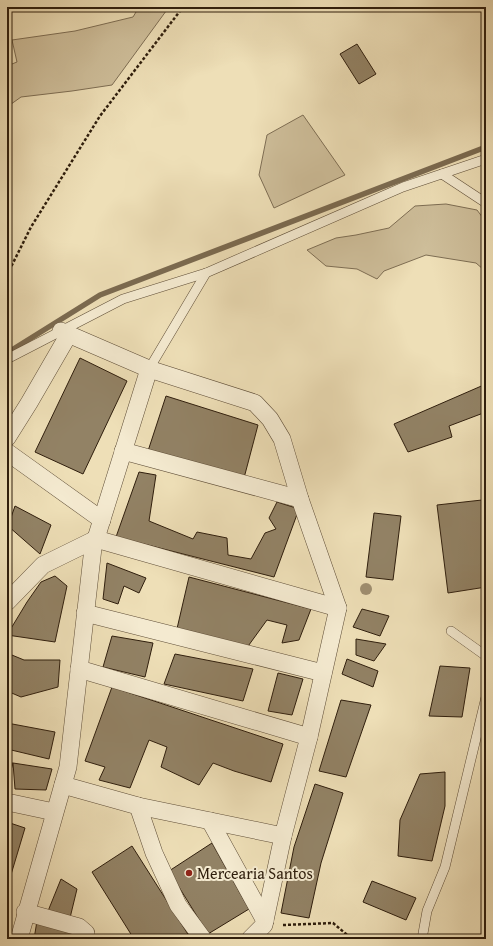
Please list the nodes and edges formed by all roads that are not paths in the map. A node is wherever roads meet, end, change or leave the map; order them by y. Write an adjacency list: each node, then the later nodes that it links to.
1 (486, 159): 2 (lane)
2 (442, 174): 3 (lane); 4 (lane)
3 (486, 203)
4 (206, 273): 5 (lane); 7 (lane)
5 (65, 333): 6 (lane); 7 (street); 8 (street)
6 (7, 360)
7 (149, 369): 9 (street); 11 (street)
8 (7, 438)
9 (123, 451): 11 (street); 12 (street)
10 (7, 452): 12 (street)
11 (300, 499): 15 (street)
12 (102, 520): 13 (street)
13 (96, 539): 14 (street); 15 (street); 16 (street)
14 (7, 602)
15 (338, 608): 20 (street)
16 (85, 613): 19 (street); 20 (street)
17 (451, 631): 18 (lane)
18 (486, 656)
19 (79, 669): 22 (street); 23 (street)
20 (323, 674): 22 (street)
21 (486, 697): 35 (lane)
22 (309, 737): 28 (street)
23 (63, 785): 25 (street); 26 (street)
24 (7, 802): 26 (street)
25 (138, 806): 27 (street); 33 (street)
26 (54, 812): 29 (street)
27 (210, 821): 28 (street); 30 (street)
28 (283, 836): 30 (street)
29 (25, 912): 31 (street); 32 (street)
30 (264, 923): 34 (street)
31 (18, 939)
32 (86, 939)
33 (203, 939)
34 (250, 939)
35 (422, 939)

